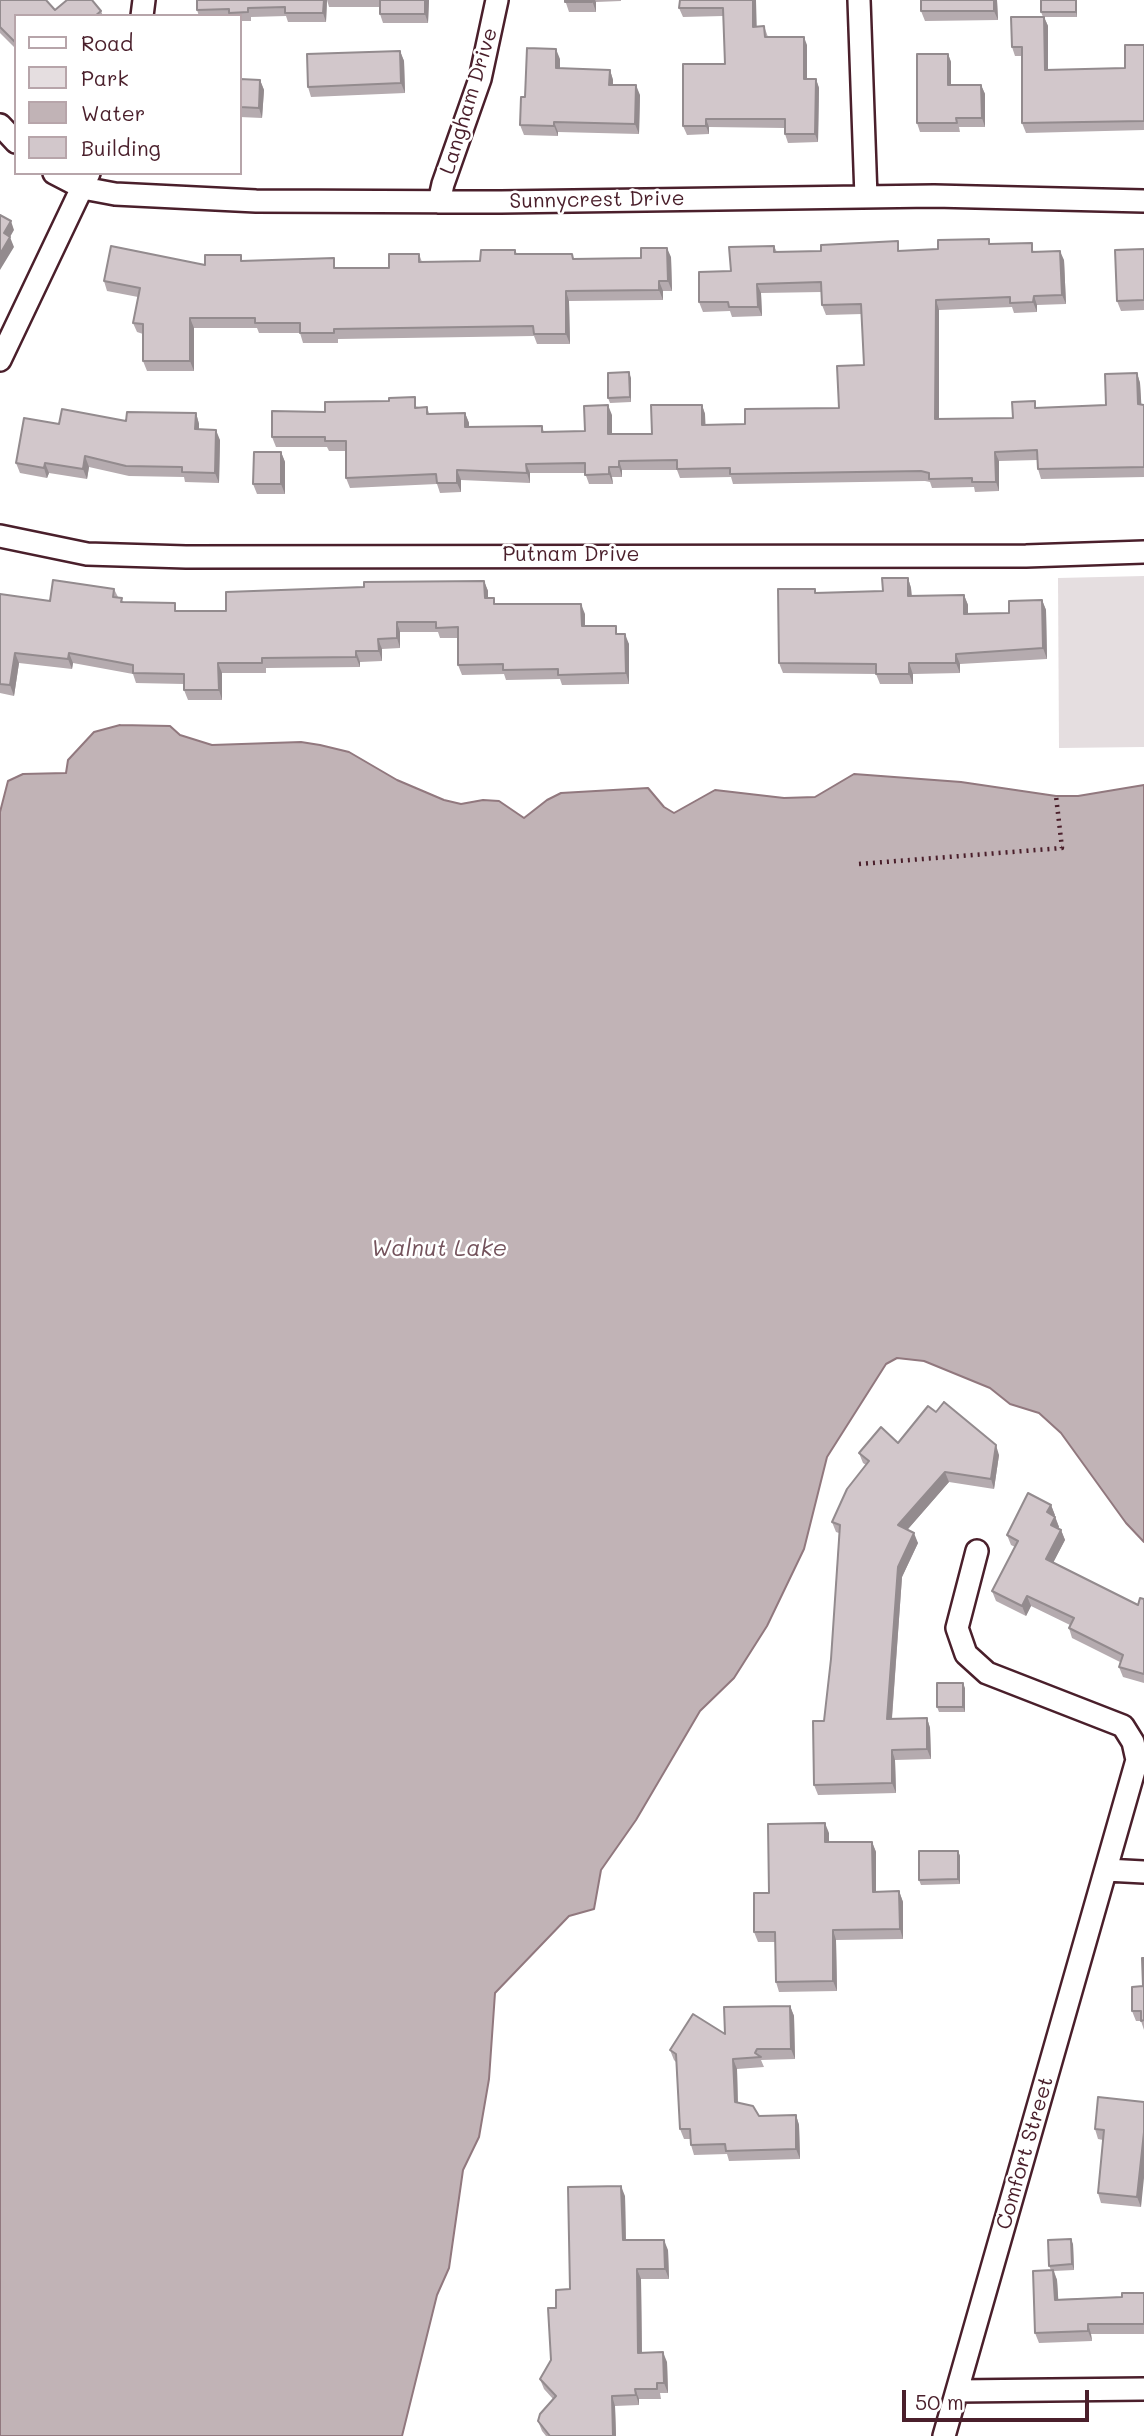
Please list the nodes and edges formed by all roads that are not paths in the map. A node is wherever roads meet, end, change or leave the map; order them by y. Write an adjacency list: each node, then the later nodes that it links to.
1 (497, 0): 9 (street, Langham Drive)
2 (859, 0): 7 (street)
3 (0, 125): 4 (street)
4 (14, 140)
5 (62, 175): 6 (street, Sunnycrest Drive)
6 (86, 181): 9 (street, Sunnycrest Drive); 10 (street)
7 (866, 197): 8 (street, Sunnycrest Drive); 9 (street, Sunnycrest Drive)
8 (1144, 201)
9 (439, 202)
10 (0, 360)
11 (0, 536): 12 (street, Putnam Drive)
12 (1144, 552)
13 (977, 1551): 14 (street, Comfort Street)
14 (1106, 1870): 15 (street); 17 (street, Comfort Street)
15 (1144, 1872)
16 (1144, 2389): 17 (street)
17 (957, 2391): 18 (street, Comfort Street)
18 (944, 2436)

